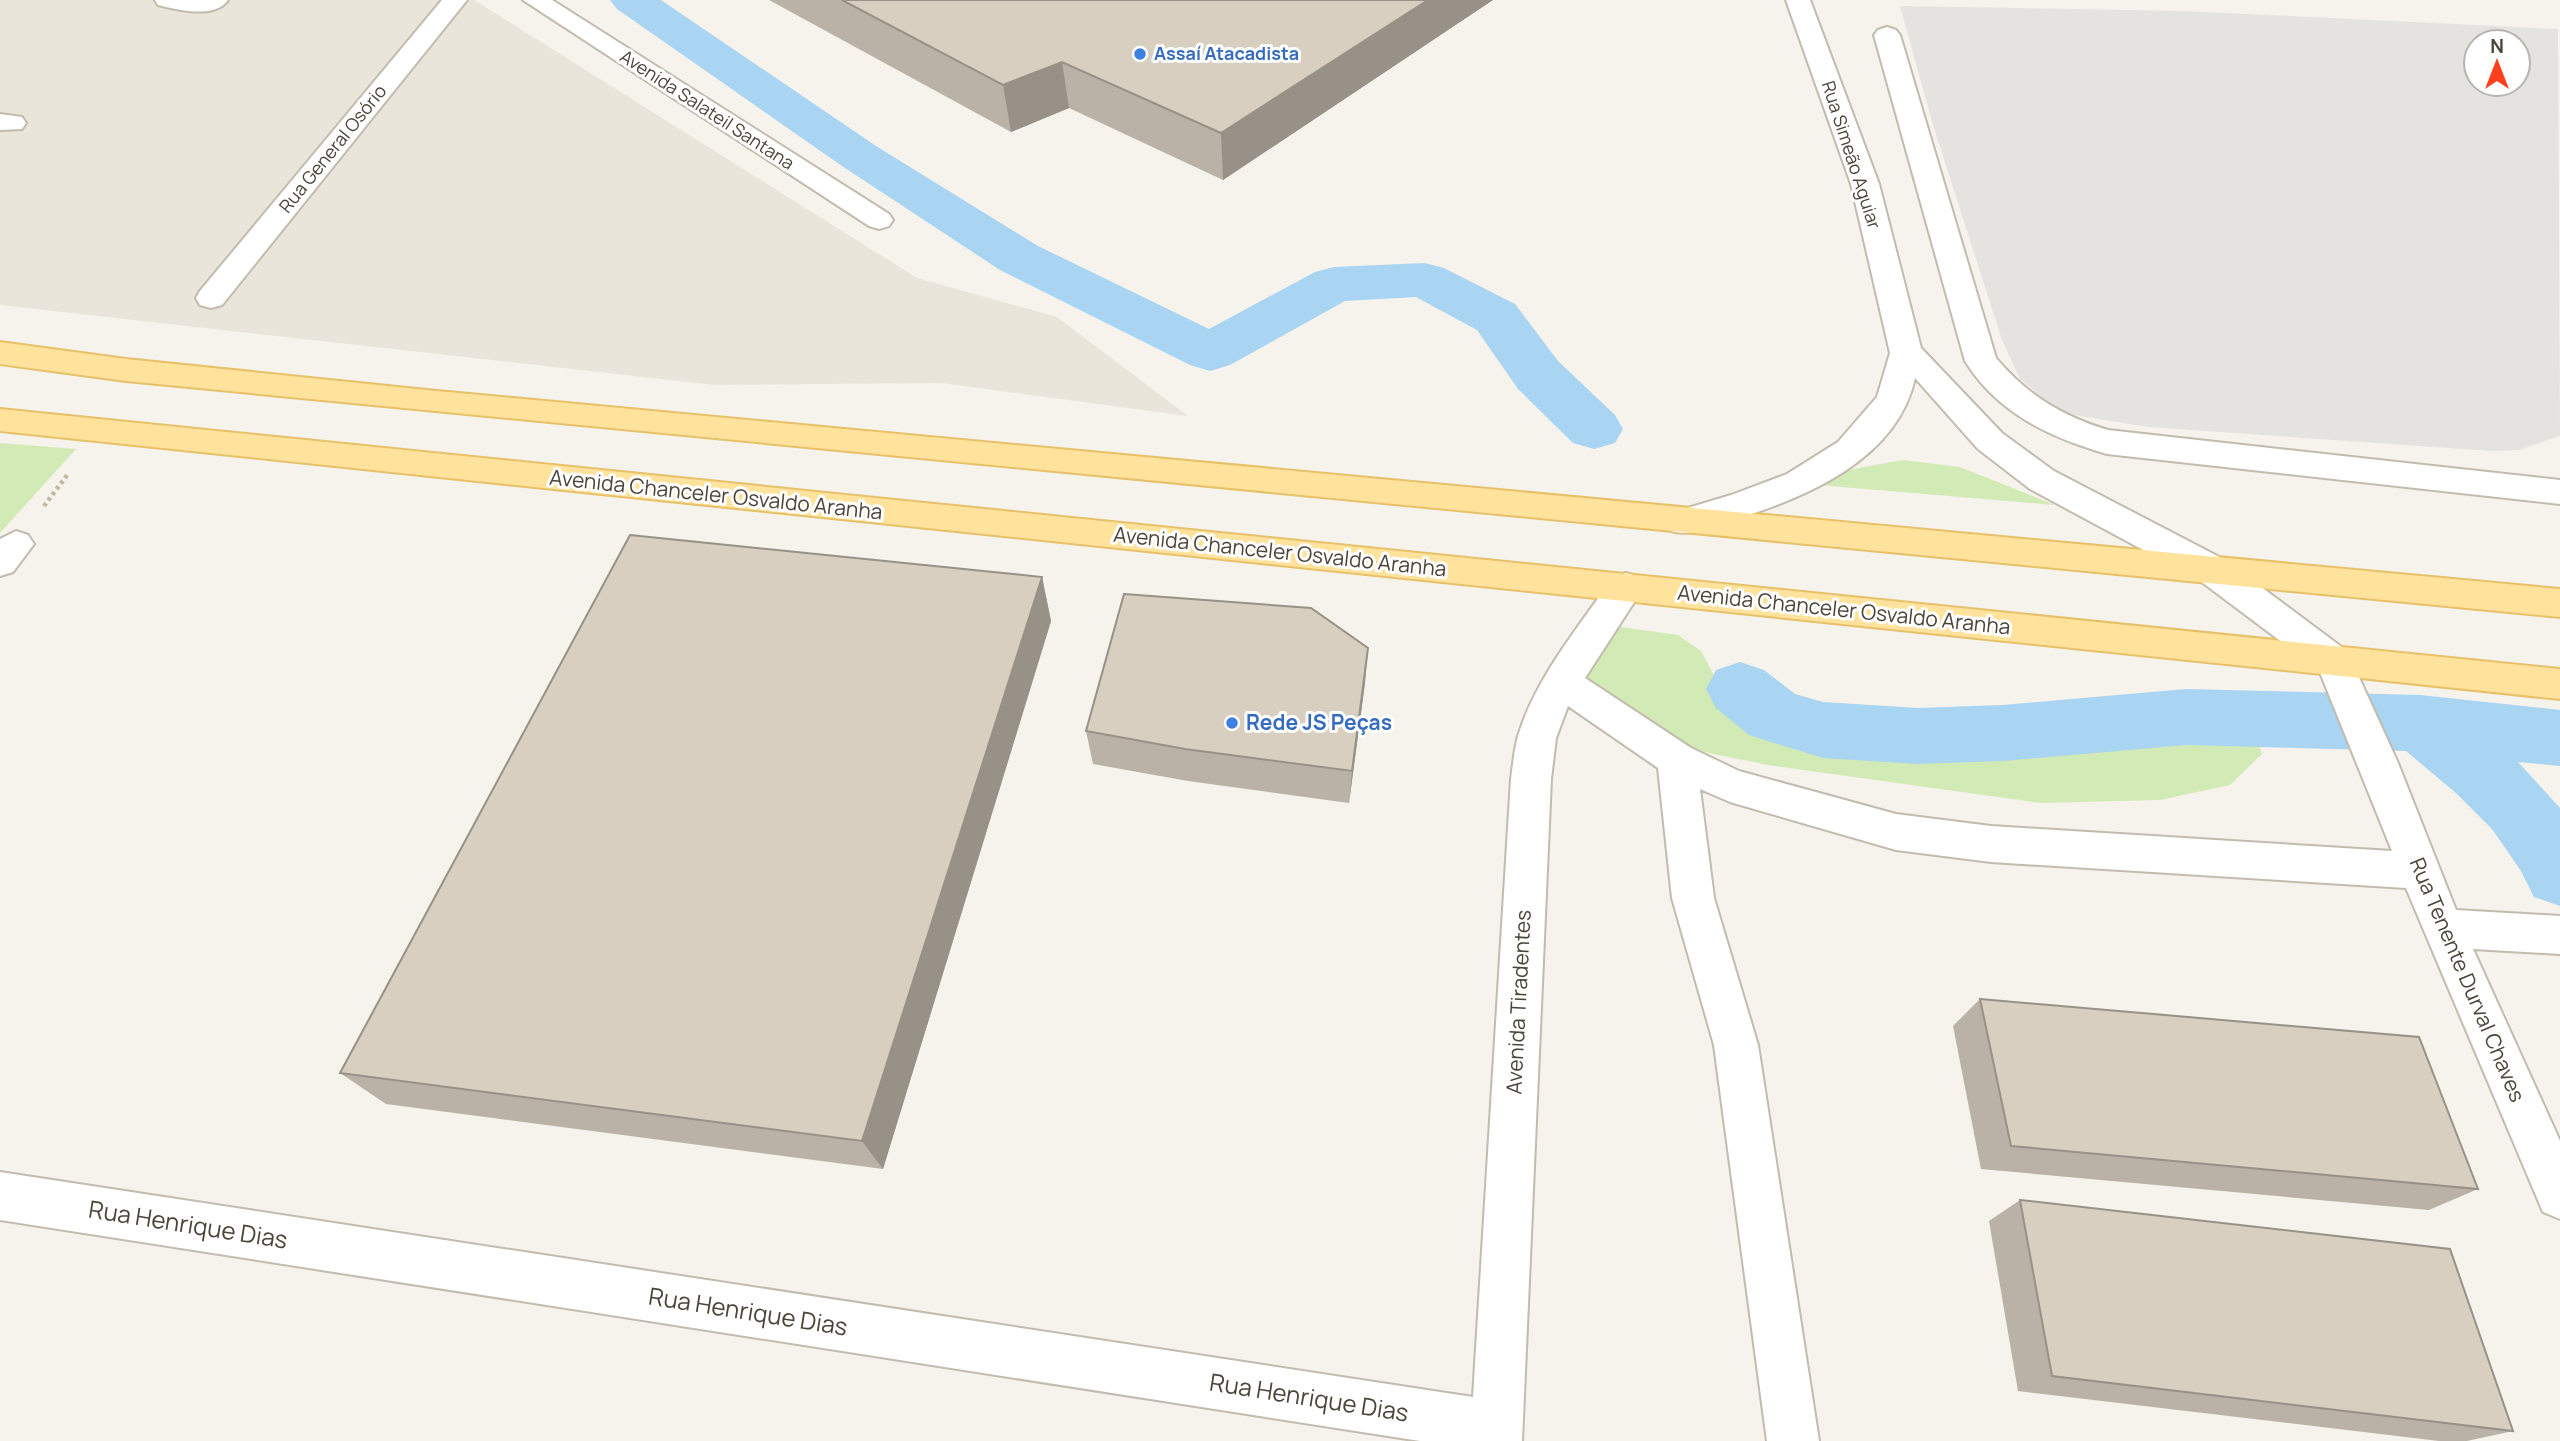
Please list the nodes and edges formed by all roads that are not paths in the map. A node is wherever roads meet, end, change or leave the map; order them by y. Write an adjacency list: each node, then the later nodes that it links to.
1 (167, 0): 5 (street)
2 (455, 0): 8 (street, Rua General Osório)
3 (535, 0): 7 (street, Avenida Salateil Santana)
4 (1798, 0): 10 (street, Rua Simeão Aguiar)
5 (213, 2)
6 (1887, 34): 12 (street)
7 (879, 220)
8 (211, 298)
9 (0, 353): 13 (main road)
10 (1906, 353): 13 (street); 14 (street)
11 (0, 419): 15 (main road, Avenida Chanceler Osvaldo Aranha)
12 (2560, 492)
13 (1683, 522): 14 (main road)
14 (2212, 570): 16 (main road); 17 (street)
15 (1626, 587): 17 (main road, Avenida Chanceler Osvaldo Aranha); 18 (street, Avenida Tiradentes)
16 (2560, 603)
17 (2341, 677): 19 (main road, Avenida Chanceler Osvaldo Aranha); 21 (street, Rua Tenente Durval Chaves)
18 (1562, 682): 20 (street); 26 (street, Avenida Tiradentes)
19 (2560, 684)
20 (1677, 760): 21 (street); 27 (street)
21 (2419, 871): 22 (street, Rua Tenente Durval Chaves)
22 (2442, 928): 23 (street); 24 (street, Rua Tenente Durval Chaves)
23 (2560, 934)
24 (2560, 1195)
25 (0, 1196): 26 (street, Rua Henrique Dias)
26 (1496, 1434)
27 (1793, 1441)

